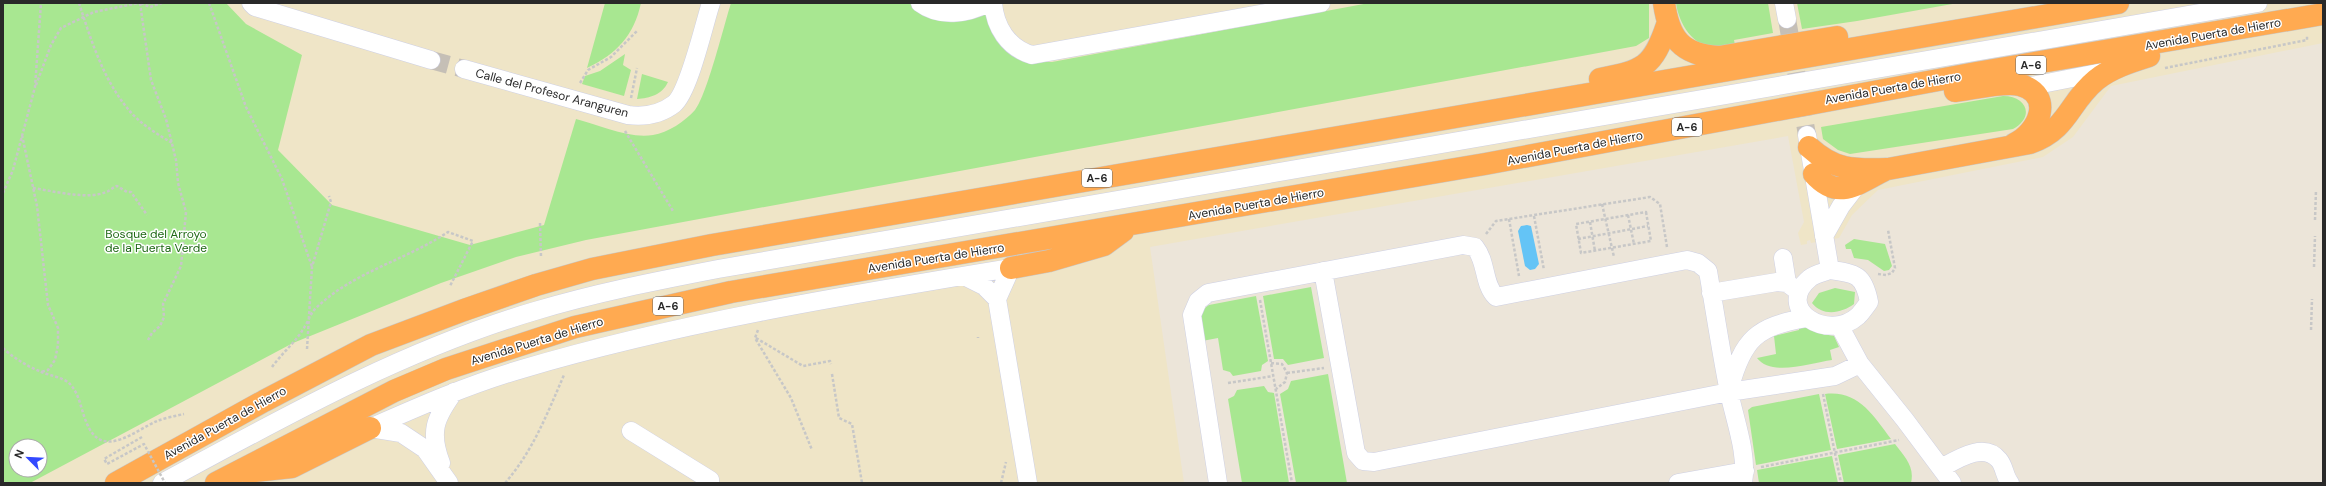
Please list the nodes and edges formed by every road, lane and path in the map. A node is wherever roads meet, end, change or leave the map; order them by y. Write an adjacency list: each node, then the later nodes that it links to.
1 (41, 3): 26 (path)
2 (79, 3): 16 (path)
3 (140, 3): 4 (path); 16 (path); 34 (path)
4 (162, 3)
5 (208, 3): 69 (path)
6 (251, 3): 21 (street)
7 (711, 3): 23 (street, Calle del Profesor Aranguren)
8 (920, 3): 9 (street)
9 (988, 3)
10 (993, 3): 11 (street)
11 (1321, 3)
12 (1664, 3): 17 (highway)
13 (2118, 3): 18 (highway, Avenida Puerta de Hierro / A-6)
14 (2258, 3): 121 (street)
15 (2323, 14): 20 (highway, Avenida Puerta de Hierro / A-6)
16 (83, 17): 26 (path); 34 (path)
17 (1667, 25): 18 (highway); 31 (highway)
18 (1992, 25): 31 (highway, Avenida Puerta de Hierro / A-6)
19 (637, 31): 25 (path)
20 (2174, 41): 24 (highway); 28 (highway, Avenida Puerta de Hierro / A-6)
21 (431, 60)
22 (637, 68): 29 (path)
23 (464, 69)
24 (2110, 71): 27 (street); 35 (highway)
25 (579, 85)
26 (35, 87): 32 (path)
27 (2026, 87): 28 (highway); 35 (highway)
28 (1888, 89): 54 (highway, Avenida Puerta de Hierro / A-6)
29 (630, 100)
30 (625, 129): 45 (path)
31 (1372, 130): 120 (highway, Avenida Puerta de Hierro / A-6)
32 (22, 135): 40 (path); 42 (path)
33 (1808, 141): 36 (highway); 38 (street)
34 (172, 143): 90 (path)
35 (2006, 148): 37 (highway)
36 (1841, 167): 37 (highway); 38 (street)
37 (1888, 169): 39 (highway)
38 (1818, 183): 39 (highway); 59 (street)
39 (1858, 184): 59 (street)
40 (33, 188): 46 (path); 98 (path)
41 (2316, 190): 51 (path)
42 (3, 193)
43 (329, 196): 69 (path)
44 (1602, 204): 48 (path); 49 (path); 68 (path)
45 (673, 211)
46 (146, 215)
47 (1628, 215): 49 (path); 55 (path); 56 (path)
48 (1534, 216): 50 (path); 74 (path)
49 (1606, 219): 52 (path); 57 (path)
50 (1509, 220): 63 (path); 77 (path)
51 (2315, 220)
52 (1590, 222): 58 (path); 61 (path)
53 (540, 223): 66 (path)
54 (1129, 226): 71 (highway); 118 (highway, Avenida Puerta de Hierro / A-6)
55 (1648, 226): 56 (path); 62 (path)
56 (1631, 229): 57 (path); 62 (path)
57 (1609, 233): 58 (path); 64 (path)
58 (1592, 236): 61 (path); 65 (path)
59 (1824, 236): 72 (street)
60 (2315, 236): 70 (path)
61 (1578, 239): 65 (path)
62 (1634, 244): 64 (path)
63 (1475, 247): 73 (street); 75 (street)
64 (1612, 248): 65 (path); 75 (path)
65 (1595, 251)
66 (541, 257)
67 (1783, 258): 80 (street)
68 (1670, 264): 75 (street); 81 (street)
69 (312, 267): 84 (path)
70 (2314, 267)
71 (1011, 268): 76 (street, Avenida Puerta de Hierro); 82 (street)
72 (1830, 270): 80 (street); 86 (street)
73 (1323, 271): 78 (street); 96 (street)
74 (1538, 273)
75 (1618, 274)
76 (964, 276): 82 (street); 106 (street, Avenida Puerta de Hierro)
77 (1525, 276)
78 (1257, 284): 93 (path); 127 (street)
79 (450, 286): 84 (path)
80 (1794, 287): 81 (street); 85 (street)
81 (1711, 293): 107 (street)
82 (997, 299): 126 (street)
83 (2312, 299): 87 (path)
84 (309, 315): 92 (path); 97 (path)
85 (1806, 318): 86 (street); 107 (street)
86 (1839, 325): 95 (street)
87 (2311, 330)
88 (759, 331): 89 (path)
89 (755, 338): 94 (path); 113 (path)
90 (148, 340)
91 (3, 348): 98 (path)
92 (307, 349)
93 (1271, 363): 101 (path); 102 (path)
94 (831, 364)
95 (1860, 364): 103 (street); 111 (street)
96 (1340, 365): 101 (path); 107 (street)
97 (272, 367)
98 (41, 372): 108 (path)
99 (565, 373): 122 (path)
100 (832, 374): 124 (path)
101 (1287, 374): 105 (path)
102 (1273, 376): 104 (path); 105 (path)
103 (1819, 378): 107 (street); 114 (path)
104 (1228, 383)
105 (1276, 388): 128 (path)
106 (454, 392): 109 (street, Avenida Puerta de Hierro); 119 (street)
107 (1729, 392): 117 (street)
108 (184, 414)
109 (370, 428): 118 (highway); 119 (street)
110 (631, 431): 123 (street)
111 (1918, 436): 114 (path); 116 (street)
112 (142, 437): 121 (path, bridge)
113 (812, 450)
114 (1834, 453): 117 (path); 130 (path)
115 (1007, 456): 125 (path)
116 (1941, 468): 131 (street); 132 (street)
117 (1744, 477): 129 (street)
118 (225, 478)
119 (447, 479)
120 (116, 483)
121 (164, 483)
122 (505, 483)
123 (710, 483)
124 (862, 483)
125 (1001, 483)
126 (1028, 483)
127 (1218, 483)
128 (1292, 483)
129 (1678, 483)
130 (1841, 483)
131 (1952, 483)
132 (2010, 483)

